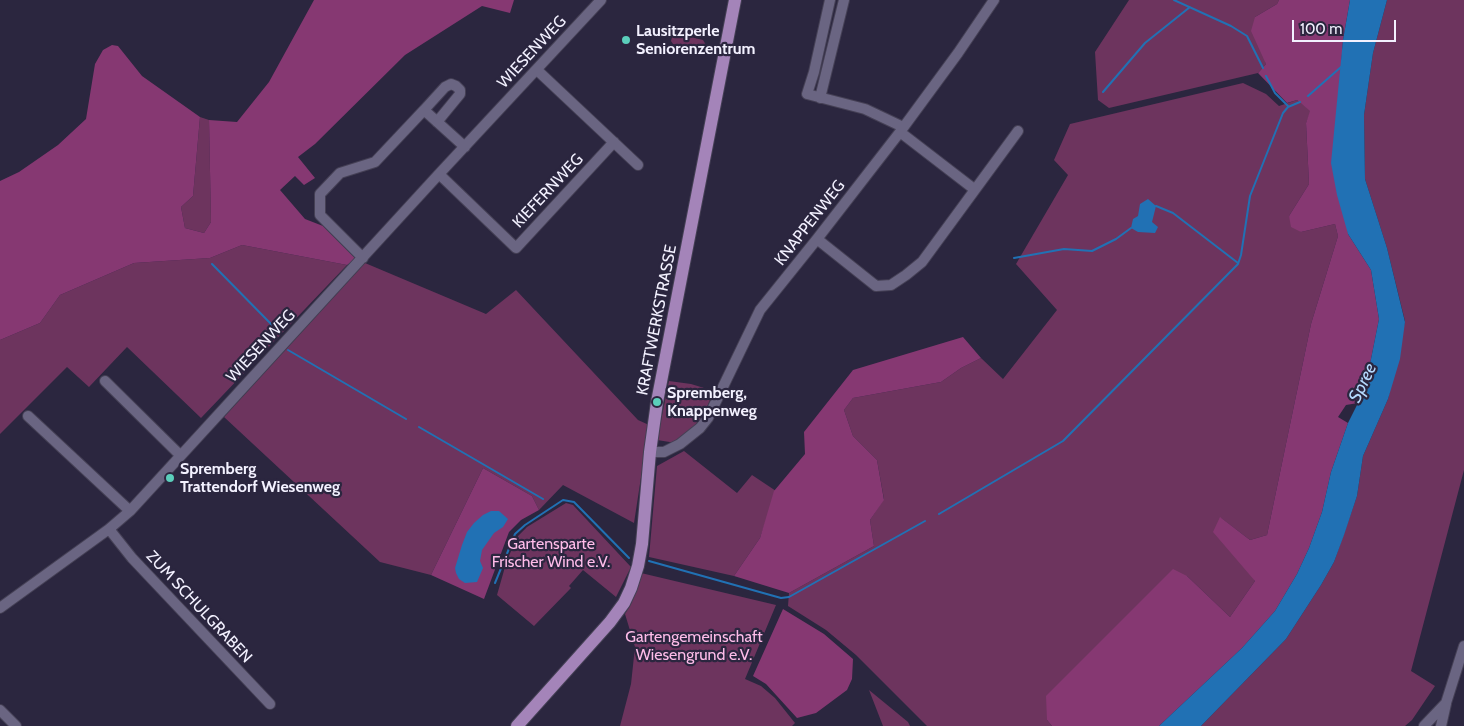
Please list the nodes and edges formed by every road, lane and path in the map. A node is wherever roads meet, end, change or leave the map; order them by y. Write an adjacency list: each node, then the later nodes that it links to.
1 (601, 0): 8 (street, WIESENWEG)
2 (735, 0): 25 (main road, KRAFTWERKSTRASSE)
3 (830, 0): 6 (street)
4 (844, 0): 7 (street)
5 (994, 0): 14 (street, KNAPPENWEG)
6 (827, 11): 7 (street); 9 (street)
7 (841, 13): 10 (street)
8 (537, 70): 16 (street); 17 (street, WIESENWEG)
9 (814, 72): 10 (street); 11 (street)
10 (826, 75): 11 (street)
11 (820, 98): 14 (street)
12 (424, 110): 13 (street); 13 (street); 22 (street)
13 (437, 122): 17 (street)
14 (901, 129): 20 (street); 21 (street, KNAPPENWEG)
15 (1018, 131): 20 (street)
16 (614, 142): 18 (street); 19 (street, KIEFERNWEG)
17 (465, 147): 19 (street, WIESENWEG)
18 (638, 164)
19 (439, 174): 22 (street, WIESENWEG)
20 (974, 189): 21 (street)
21 (817, 240): 25 (street, KNAPPENWEG)
22 (363, 258): 26 (street, WIESENWEG)
23 (105, 381): 26 (street)
24 (28, 416): 27 (street)
25 (650, 452): 35 (main road, KRAFTWERKSTRASSE)
26 (180, 455): 27 (street, WIESENWEG)
27 (130, 511): 28 (street, WIESENWEG)
28 (109, 529): 29 (street, WIESENWEG); 32 (street, ZUM SCHULGRABEN)
29 (0, 608)
30 (1464, 646): 31 (street)
31 (1446, 703): 36 (street); 37 (street)
32 (270, 704)
33 (0, 710): 34 (street)
34 (16, 726)
35 (516, 726)
36 (1424, 726)
37 (1441, 726)

